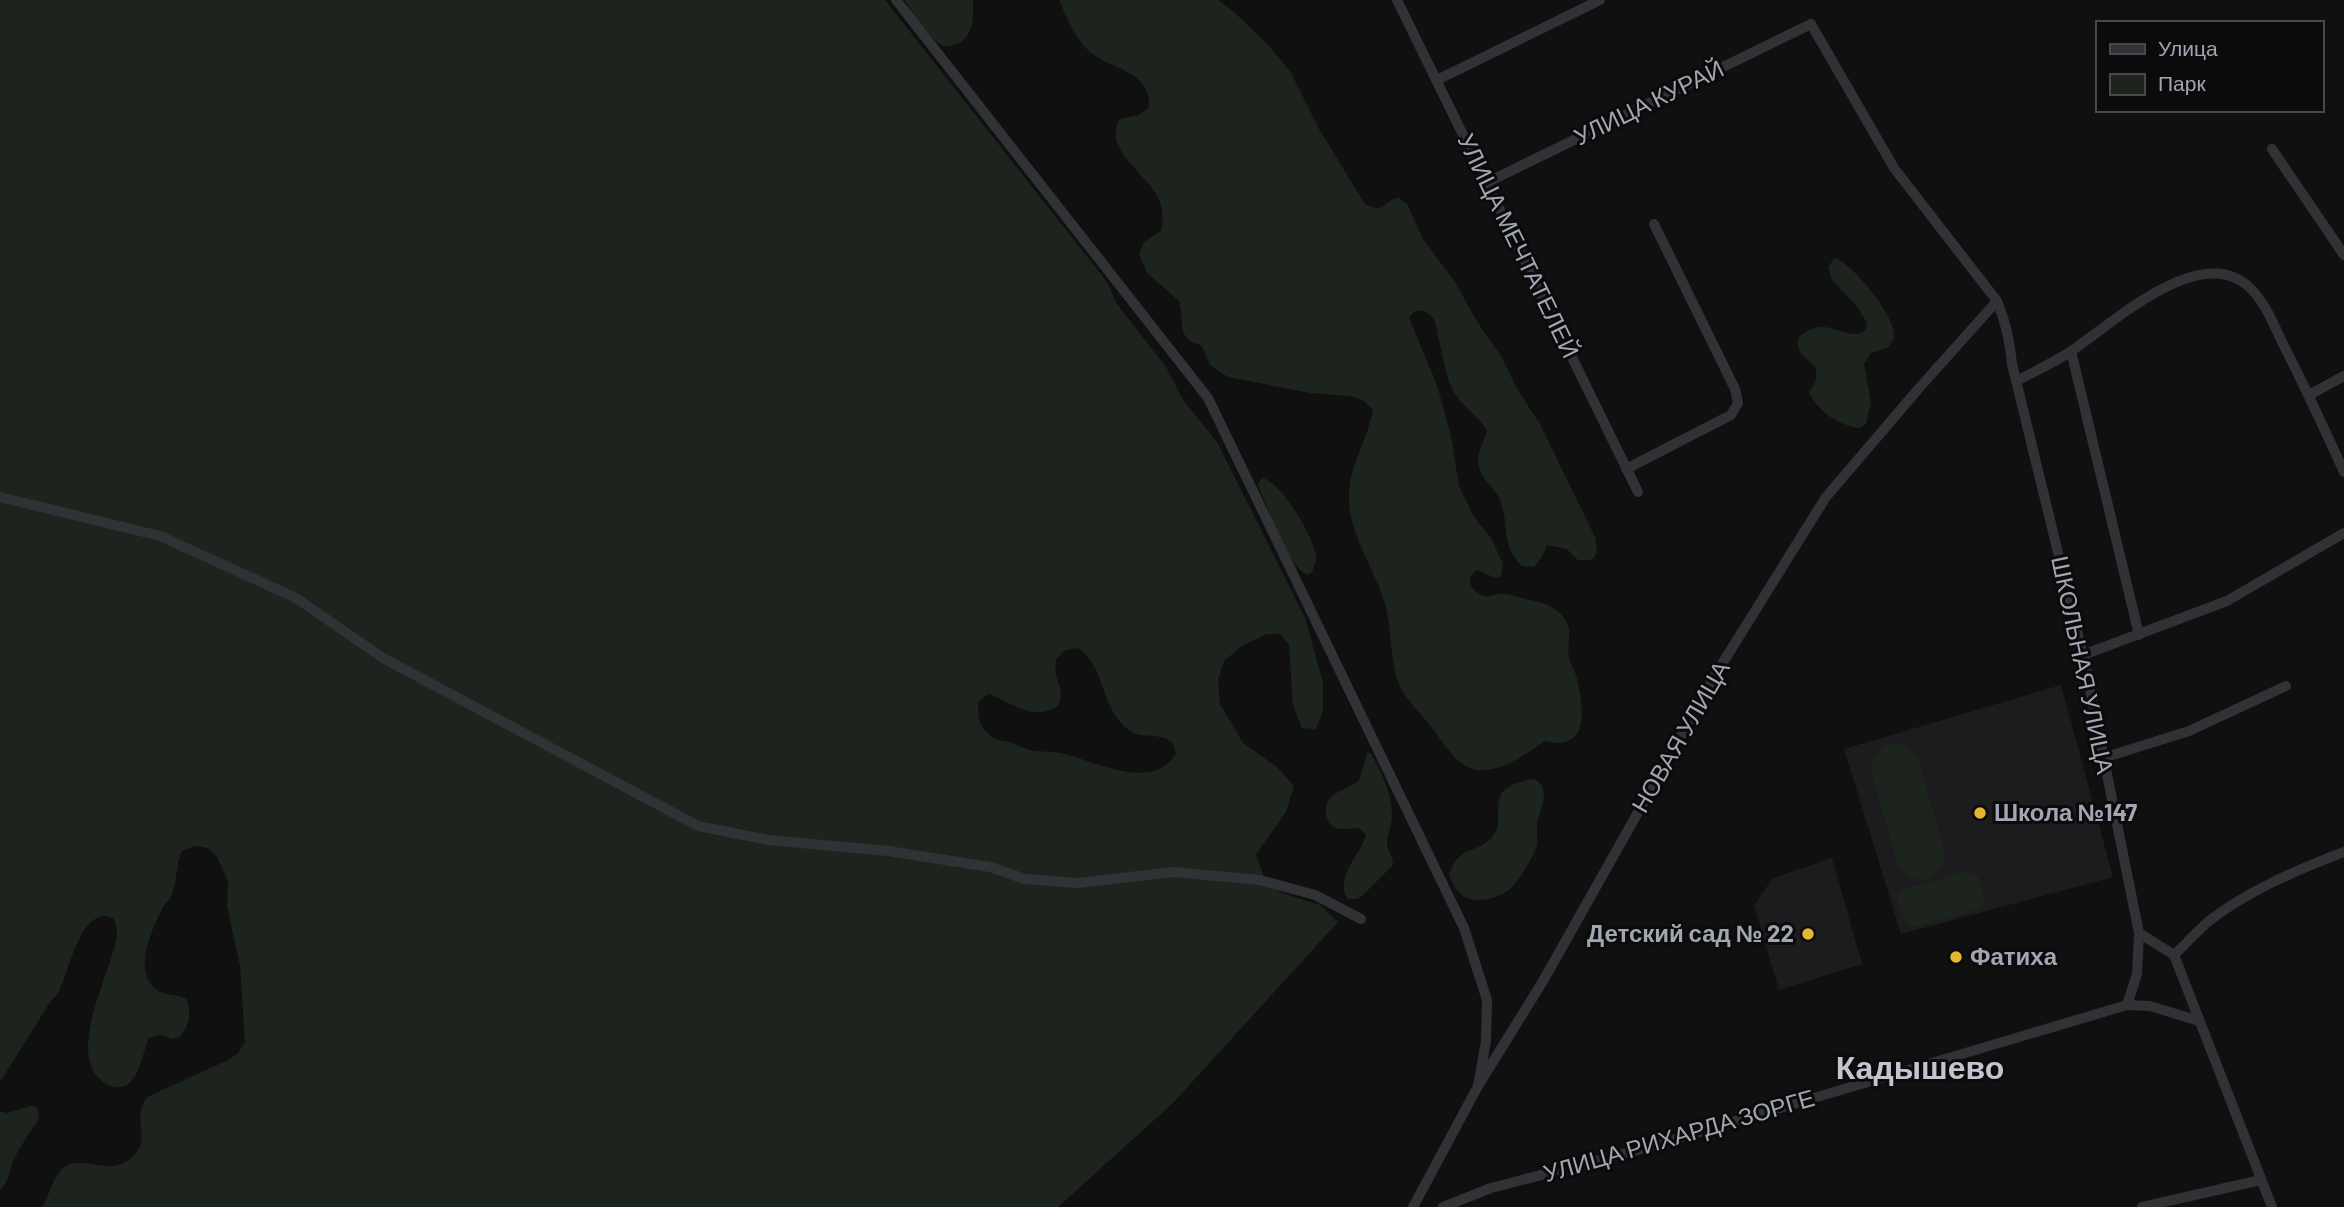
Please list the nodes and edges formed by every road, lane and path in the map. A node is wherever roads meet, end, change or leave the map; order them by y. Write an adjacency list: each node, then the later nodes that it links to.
1 (896, 0): 30 (street)
2 (1397, 0): 5 (street, УЛИЦА МЕЧТАТЕЛЕЙ)
3 (1600, 0): 5 (street)
4 (1811, 24): 7 (street, УЛИЦА КУРАЙ); 10 (street, ШКОЛЬНАЯ УЛИЦА)
5 (1437, 79): 7 (street, УЛИЦА МЕЧТАТЕЛЕЙ)
6 (2272, 149): 9 (street)
7 (1486, 183): 15 (street, УЛИЦА МЕЧТАТЕЛЕЙ)
8 (1654, 224): 15 (street)
9 (2344, 255)
10 (1997, 301): 13 (street, ШКОЛЬНАЯ УЛИЦА); 30 (street, НОВАЯ УЛИЦА)
11 (2071, 351): 13 (street); 14 (street); 20 (street)
12 (2344, 376): 14 (street)
13 (2017, 382): 21 (street, ШКОЛЬНАЯ УЛИЦА)
14 (2309, 395): 16 (street)
15 (1626, 469): 17 (street, УЛИЦА МЕЧТАТЕЛЕЙ)
16 (2344, 472)
17 (1638, 492)
18 (0, 497): 25 (street)
19 (2344, 533): 20 (street)
20 (2139, 635): 21 (street)
21 (2083, 655): 23 (street, ШКОЛЬНАЯ УЛИЦА)
22 (2286, 686): 23 (street)
23 (2103, 758): 26 (street, ШКОЛЬНАЯ УЛИЦА)
24 (2344, 852): 27 (street)
25 (1361, 919)
26 (2139, 933): 27 (street); 28 (street, ШКОЛЬНАЯ УЛИЦА)
27 (2174, 955): 29 (street)
28 (2127, 1004): 29 (street, УЛИЦА РИХАРДА ЗОРГЕ); 33 (street, УЛИЦА РИХАРДА ЗОРГЕ)
29 (2199, 1021): 31 (street)
30 (1478, 1086): 32 (street, НОВАЯ УЛИЦА)
31 (2261, 1180): 34 (street); 35 (street)
32 (1413, 1207)
33 (1443, 1207)
34 (2143, 1207)
35 (2272, 1207)

